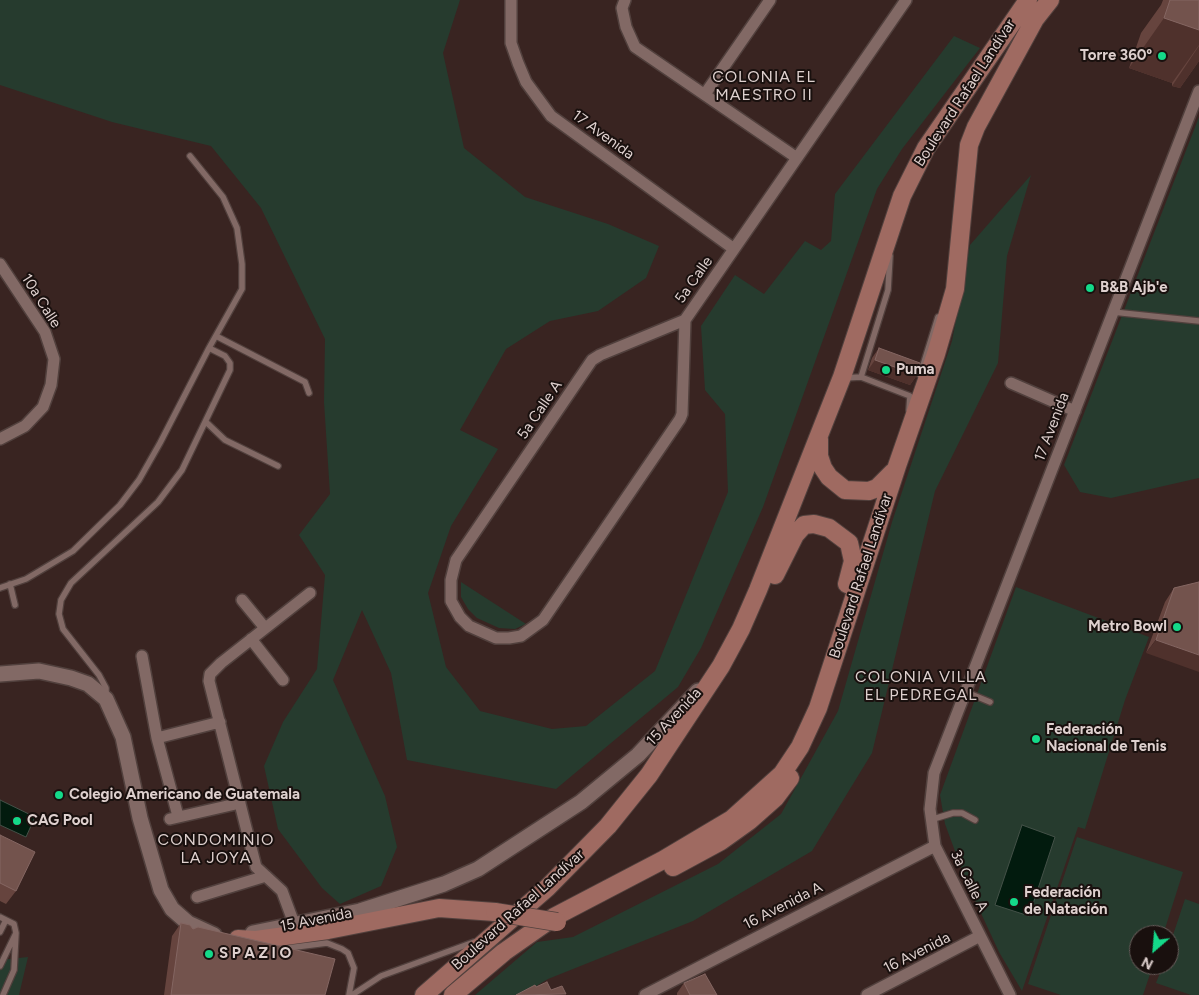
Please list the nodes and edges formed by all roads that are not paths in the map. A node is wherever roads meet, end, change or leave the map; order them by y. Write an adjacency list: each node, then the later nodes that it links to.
1 (624, 0): 8 (street)
2 (770, 0): 8 (street)
3 (906, 0): 10 (street, 5a Calle)
4 (1050, 0): 32 (main road, Boulevard Rafael Landívar)
5 (510, 4): 12 (street, 17 Avenida)
6 (1023, 4): 11 (main road, Boulevard Rafael Landívar)
7 (1199, 91): 15 (street, 17 Avenida)
8 (705, 94): 10 (street)
9 (190, 156): 18 (lane)
10 (798, 158): 12 (street, 5a Calle)
11 (891, 231): 20 (main road, Boulevard Rafael Landívar); 21 (lane)
12 (734, 248): 16 (street, 5a Calle)
13 (1, 266): 31 (street, 10a Calle)
14 (941, 307): 22 (lane)
15 (1113, 312): 17 (lane); 27 (street, 17 Avenida)
16 (685, 320): 34 (street, 5a Calle A); 34 (street, 5a Calle)
17 (1199, 320)
18 (216, 336): 19 (lane); 25 (lane)
19 (209, 348): 29 (lane); 35 (lane)
20 (842, 377): 21 (lane); 30 (main road, Boulevard Rafael Landívar)
21 (861, 377): 26 (lane)
22 (918, 379)
23 (1011, 383): 27 (street)
24 (916, 388): 26 (lane)
25 (309, 393)
26 (910, 406): 28 (lane)
27 (1075, 411): 48 (street, 17 Avenida)
28 (907, 414)
29 (206, 422): 33 (lane); 49 (lane)
30 (819, 434): 32 (main road); 41 (main road, Boulevard Rafael Landívar)
31 (0, 439)
32 (894, 461): 43 (main road, Boulevard Rafael Landívar)
33 (278, 466)
34 (456, 560)
35 (10, 584): 36 (lane); 39 (lane)
36 (0, 588)
37 (310, 593): 40 (street)
38 (242, 600): 40 (street)
39 (15, 606)
40 (265, 628): 42 (street)
41 (741, 629): 43 (main road); 45 (main road, Boulevard Rafael Landívar)
42 (252, 639): 47 (street); 51 (street)
43 (839, 643): 66 (main road, bridge); 72 (main road, Boulevard Rafael Landívar)
44 (142, 656): 52 (street)
45 (721, 666): 61 (street, 15 Avenida); 65 (main road, Boulevard Rafael Landívar)
46 (0, 674): 49 (street)
47 (283, 680)
48 (966, 692): 50 (lane); 53 (street, 17 Avenida)
49 (106, 699): 66 (street)
50 (990, 702)
51 (220, 722): 52 (street); 54 (street)
52 (157, 738): 54 (street)
53 (934, 773): 55 (street, 3a Calle A)
54 (240, 803): 58 (street)
55 (930, 820): 56 (lane); 57 (street, 3a Calle A)
56 (975, 820)
57 (935, 846): 64 (street, 3a Calle A); 73 (street, 16 Avenida A)
58 (266, 876): 59 (street); 61 (street)
59 (197, 897)
60 (3, 918): 62 (lane); 63 (lane)
61 (292, 926): 66 (street, 15 Avenida)
62 (0, 932)
63 (16, 933): 68 (lane); 69 (lane)
64 (980, 936): 74 (street, 16 Avenida); 75 (street, 3a Calle A)
65 (488, 937): 70 (lane); 71 (main road, Boulevard Rafael Landívar)
66 (231, 939)
67 (273, 950): 70 (lane)
68 (0, 966)
69 (3, 995)
70 (351, 995)
71 (424, 995)
72 (453, 995)
73 (645, 995)
74 (867, 995)
75 (1010, 995)

